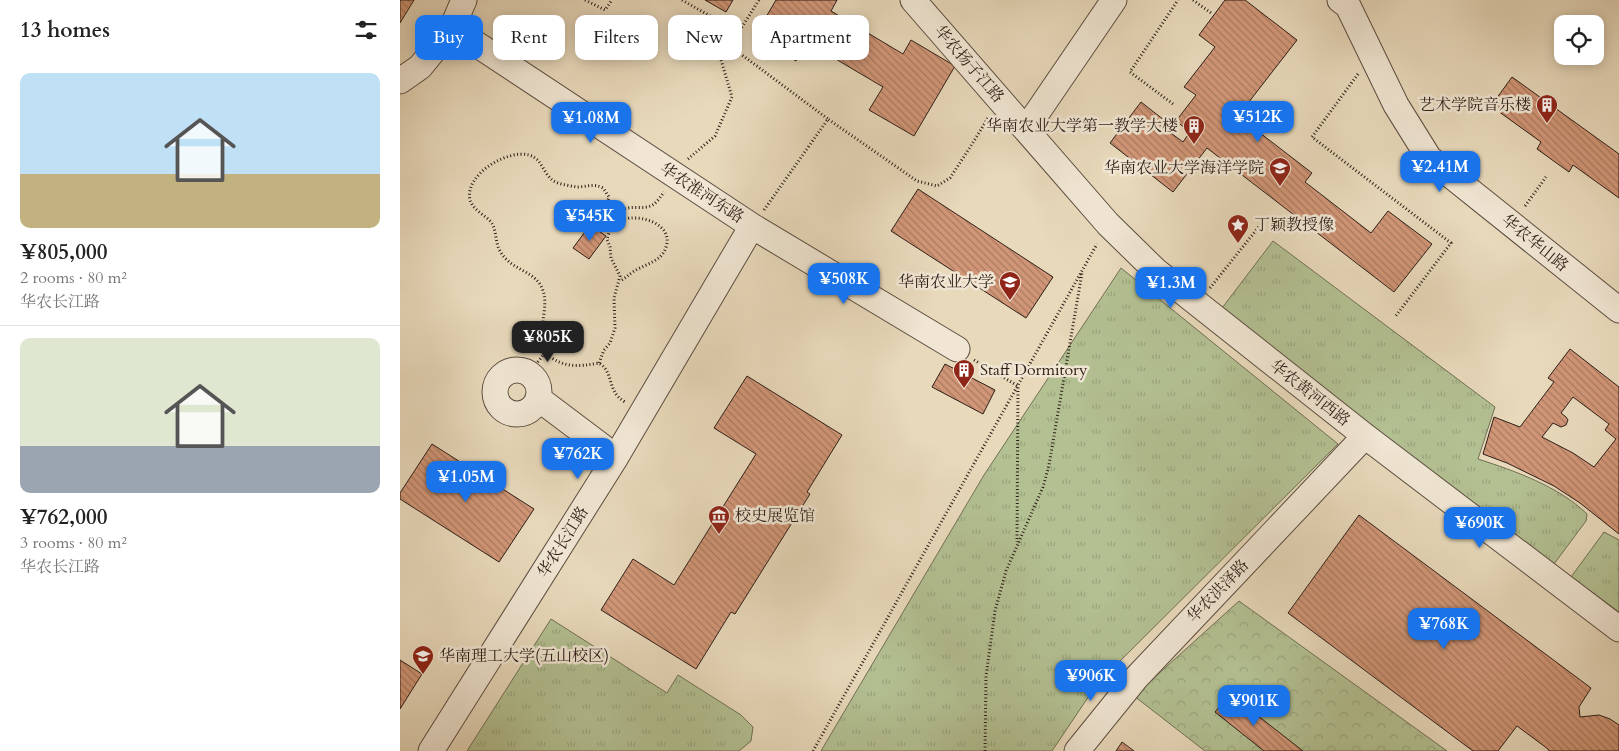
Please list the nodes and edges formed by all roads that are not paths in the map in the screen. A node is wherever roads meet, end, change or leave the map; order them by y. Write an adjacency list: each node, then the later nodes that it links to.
1 (464, 0): 5 (street)
2 (913, 0): 9 (street, 华农扬子江路)
3 (1114, 0): 9 (street)
4 (1340, 0): 11 (street, 华农华山路)
5 (458, 15)
6 (483, 49): 10 (street, 华农淮河东路)
7 (426, 60): 8 (street)
8 (400, 82)
9 (1026, 129): 14 (street, 华农黄河西路)
10 (752, 226): 12 (street, 华农淮河东路); 15 (street, 华农长江路)
11 (1619, 310)
12 (957, 350)
13 (539, 399): 13 (street); 15 (street)
14 (1365, 436): 16 (street, 华农黄河西路); 18 (street, 华农洪泽路)
15 (616, 457): 17 (street, 华农长江路)
16 (1619, 629)
17 (431, 751)
18 (1077, 751)

